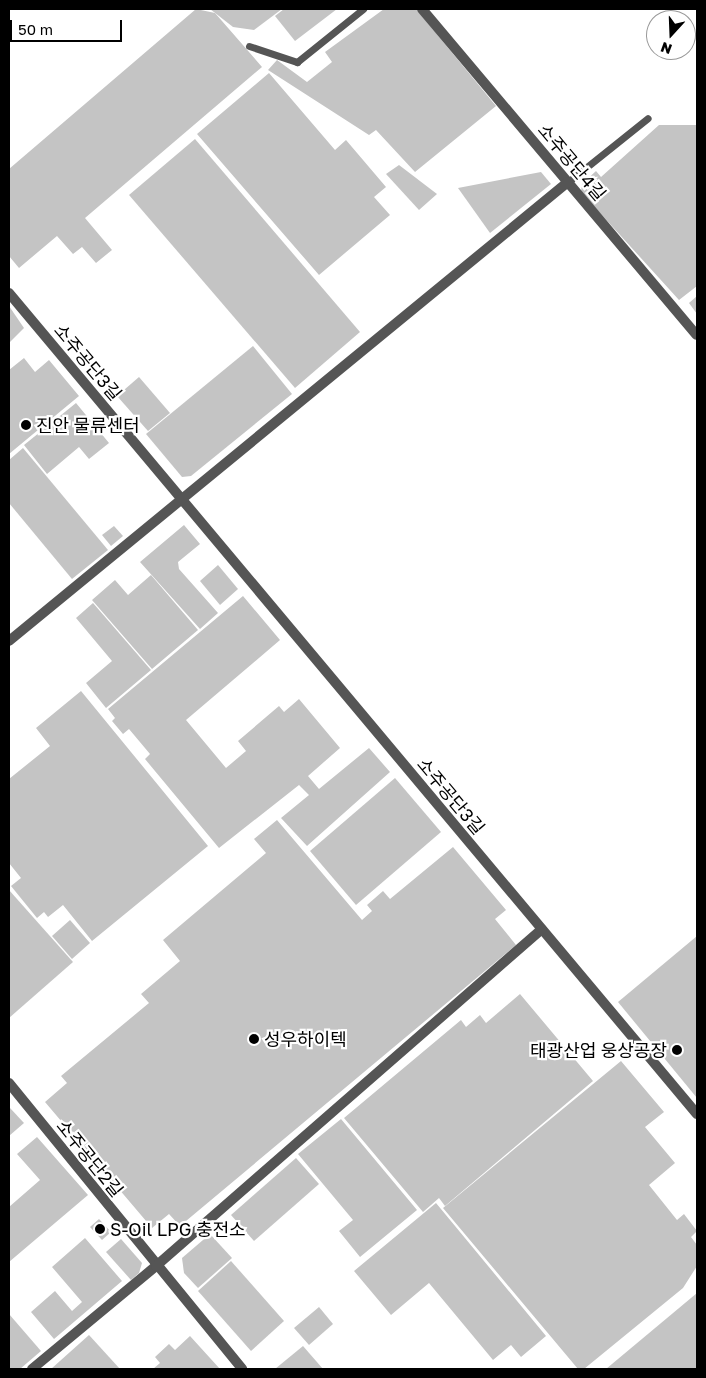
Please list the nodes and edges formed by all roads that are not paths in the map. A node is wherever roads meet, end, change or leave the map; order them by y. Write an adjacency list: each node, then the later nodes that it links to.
1 (363, 9): 3 (lane)
2 (422, 9): 5 (street, 소주공단4길)
3 (249, 46)
4 (648, 118): 5 (lane)
5 (568, 182): 7 (street, 소주공단4길); 8 (street)
6 (9, 293): 8 (street, 소주공단3길)
7 (697, 335)
8 (181, 498): 9 (street); 10 (street, 소주공단3길)
9 (9, 641)
10 (542, 929): 12 (street, 소주공단3길); 13 (street)
11 (9, 1083): 13 (street, 소주공단2길)
12 (697, 1114)
13 (156, 1266): 14 (street); 15 (street, 소주공단2길)
14 (32, 1369)
15 (242, 1369)

